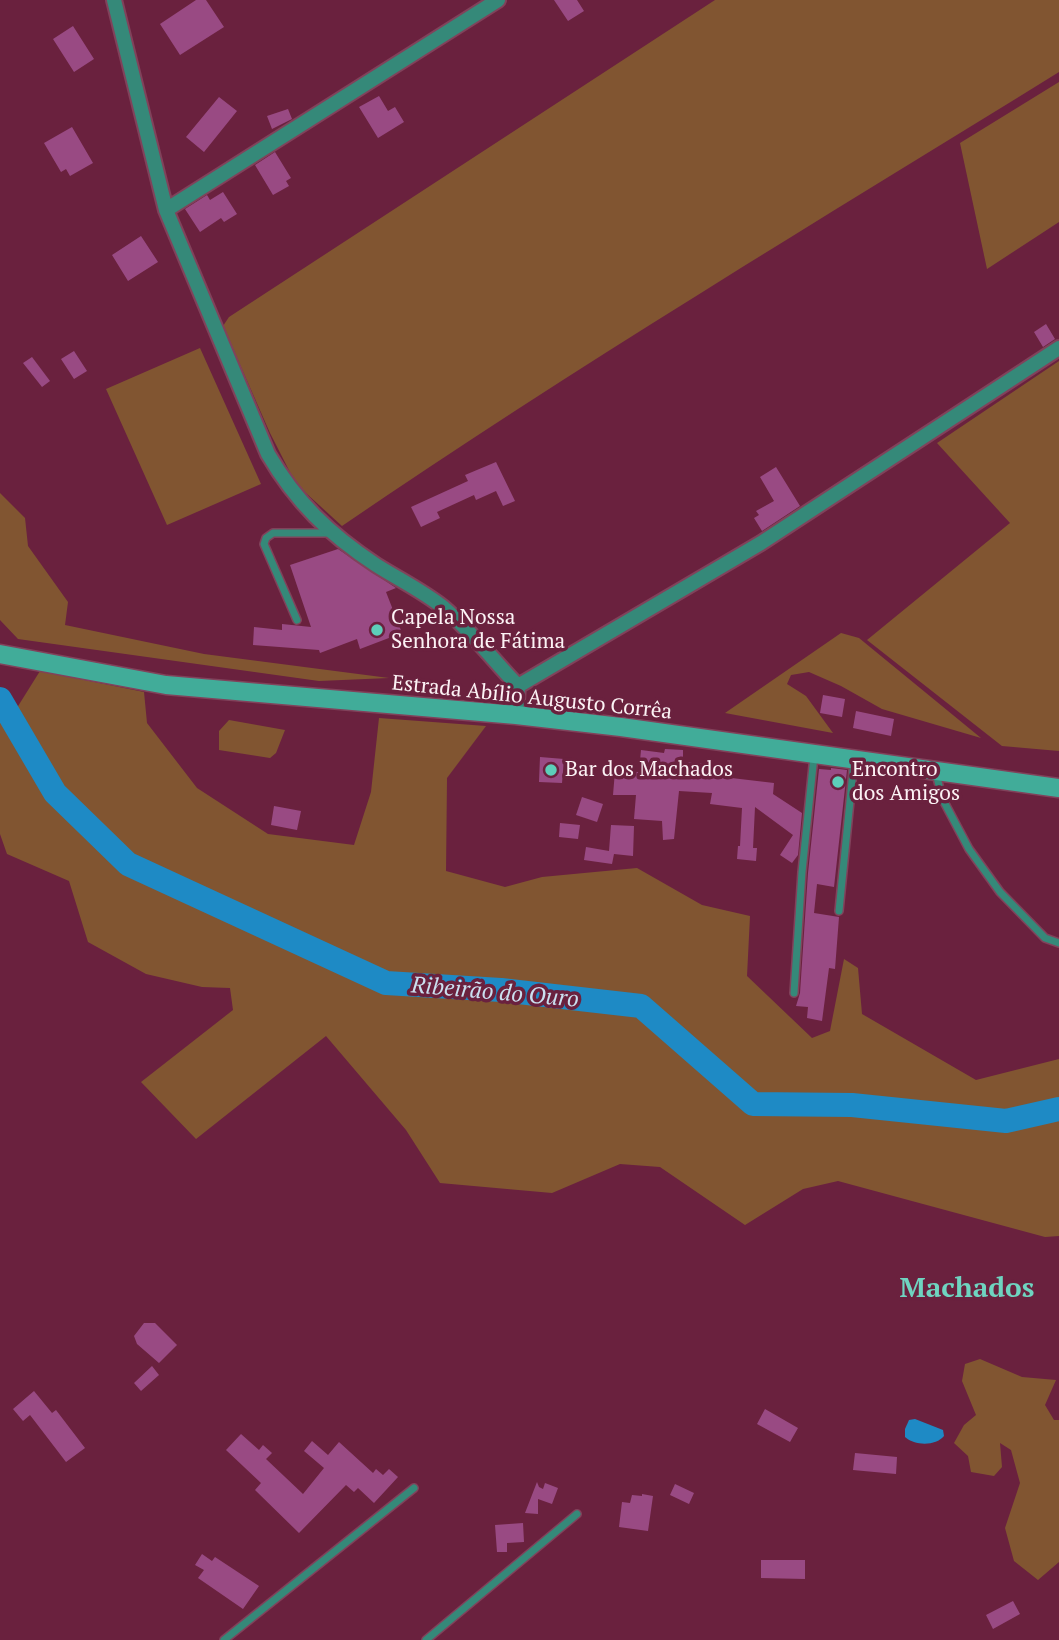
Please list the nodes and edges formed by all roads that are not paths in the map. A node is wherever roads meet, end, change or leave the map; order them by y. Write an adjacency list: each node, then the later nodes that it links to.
1 (114, 0): 3 (street)
2 (498, 0): 3 (street)
3 (166, 210): 5 (street)
4 (1059, 348): 8 (street)
5 (332, 533): 6 (lane); 8 (street)
6 (297, 620)
7 (3, 655): 9 (main road, Estrada Abílio Augusto Corrêa)
8 (518, 686): 9 (street)
9 (516, 715): 10 (main road, Estrada Abílio Augusto Corrêa)
10 (814, 755): 11 (main road, Estrada Abílio Augusto Corrêa); 16 (lane)
11 (853, 761): 12 (main road, Estrada Abílio Augusto Corrêa); 14 (lane)
12 (936, 772): 13 (main road, Estrada Abílio Augusto Corrêa); 15 (lane)
13 (1059, 788)
14 (839, 911)
15 (1059, 943)
16 (794, 993)
17 (414, 1488): 19 (lane)
18 (577, 1514): 20 (lane)
19 (224, 1640)
20 (426, 1640)

